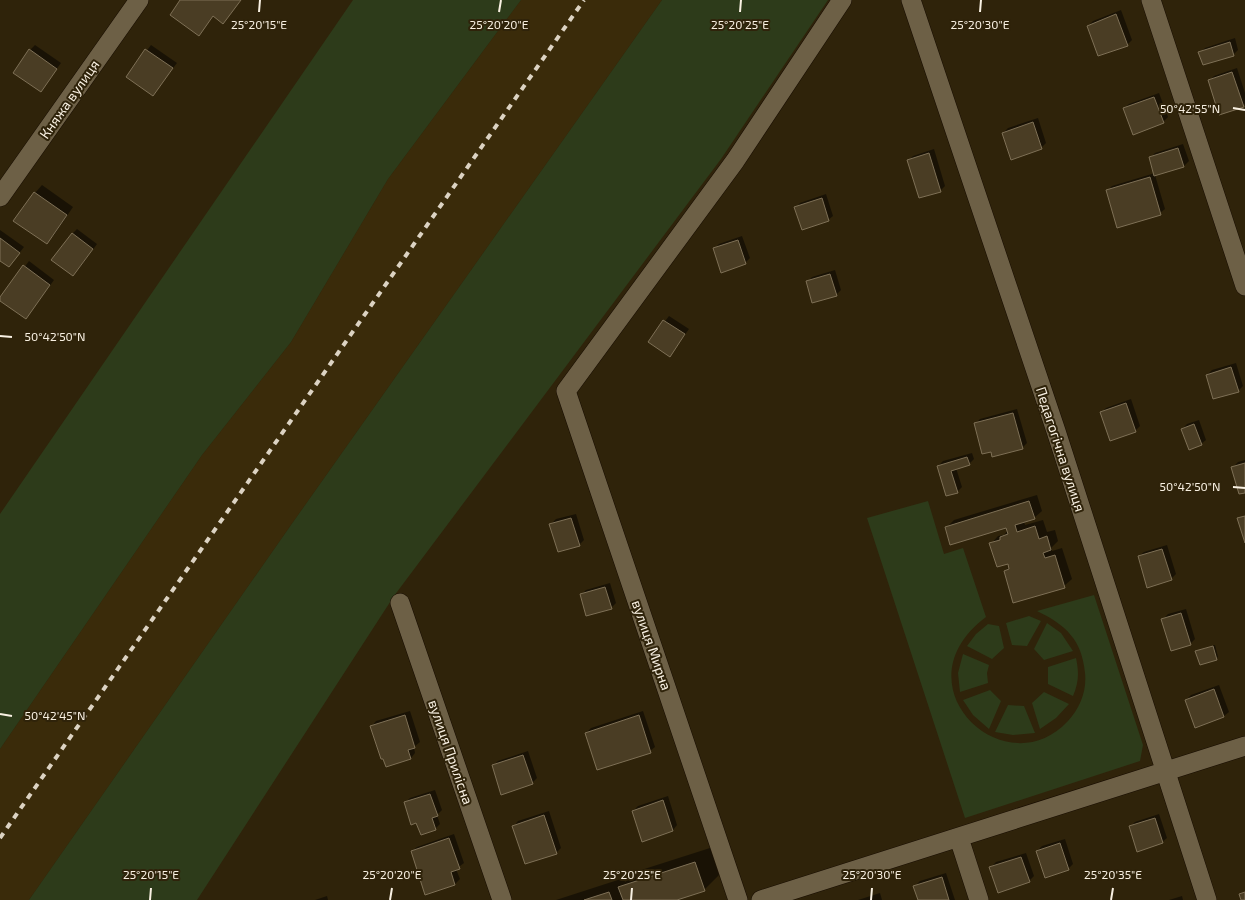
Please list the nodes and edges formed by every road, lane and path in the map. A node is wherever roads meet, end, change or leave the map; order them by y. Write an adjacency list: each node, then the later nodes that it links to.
1 (139, 0): 5 (street, Княжа вулиця)
2 (842, 0): 12 (street, вулиця Мирна)
3 (911, 0): 9 (street, Педагогічна вулиця)
4 (1151, 0): 6 (street)
5 (0, 197)
6 (1245, 286)
7 (400, 603): 11 (street, вулиця Прилісна)
8 (1245, 746): 9 (street)
9 (1165, 772): 10 (street); 15 (street, Педагогічна вулиця)
10 (959, 838): 13 (street); 14 (street)
11 (502, 900)
12 (738, 900)
13 (761, 900)
14 (979, 900)
15 (1207, 900)

